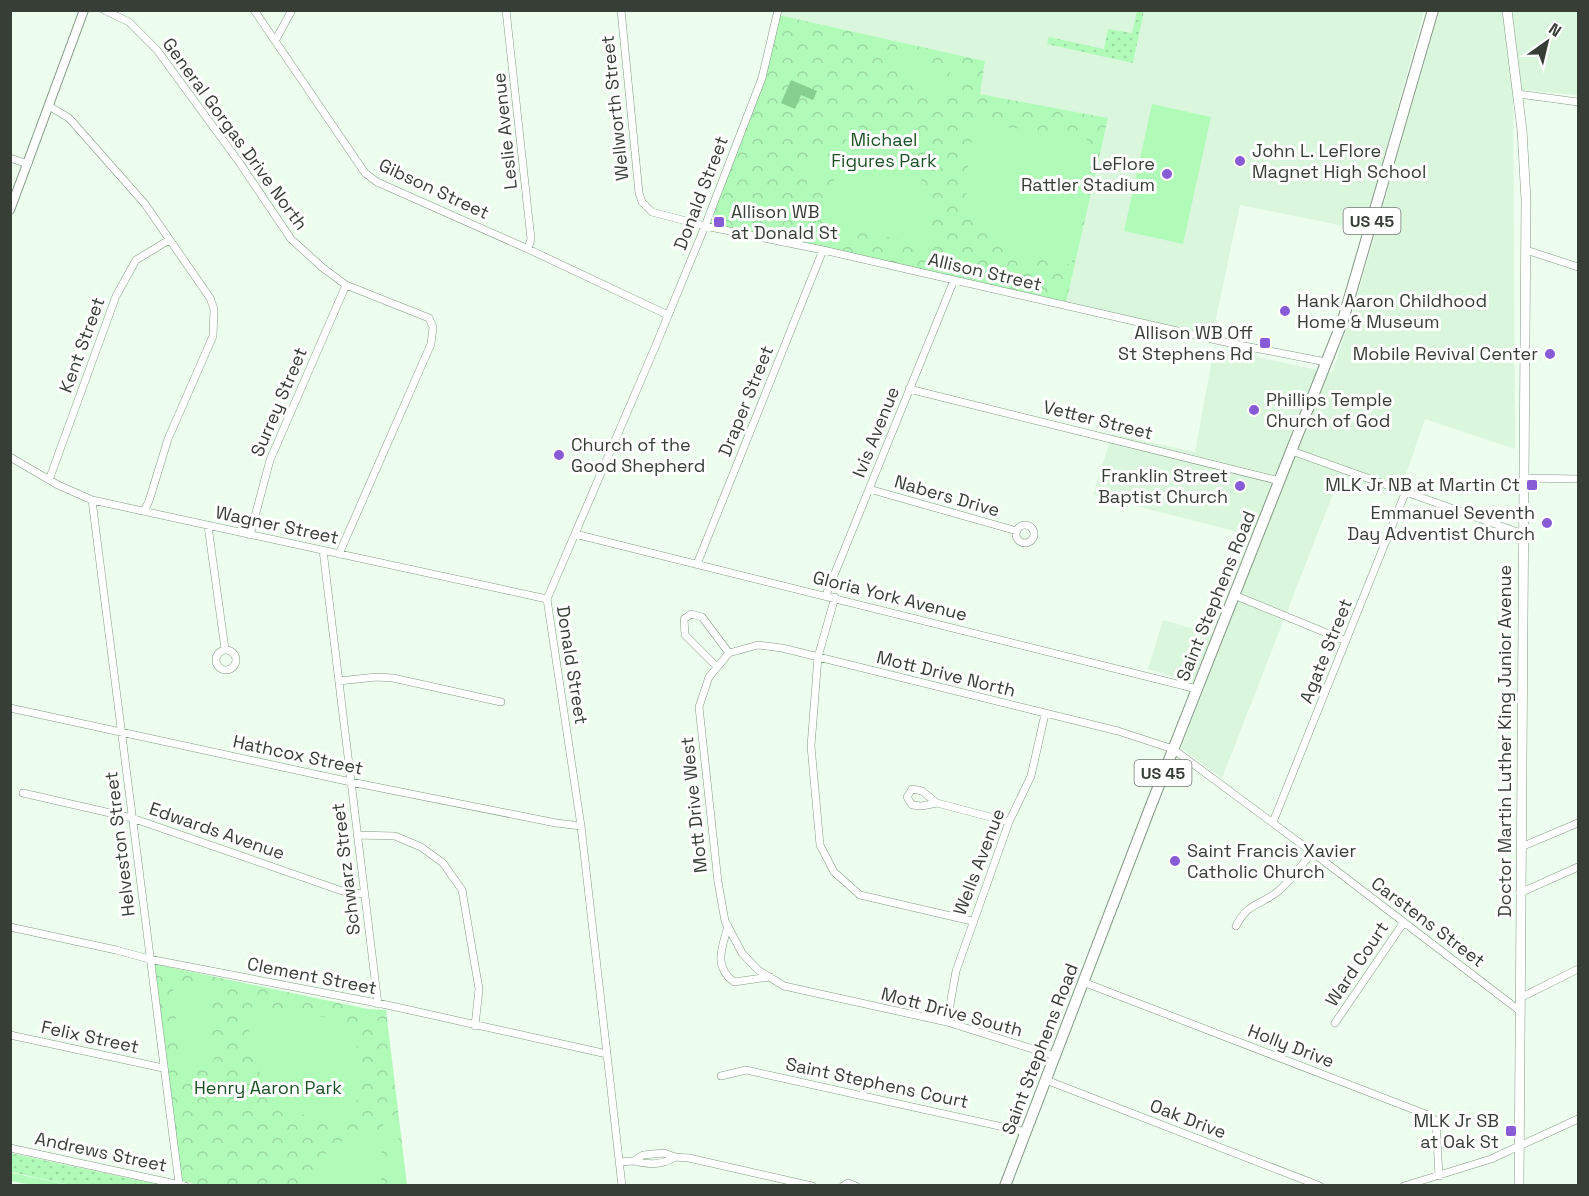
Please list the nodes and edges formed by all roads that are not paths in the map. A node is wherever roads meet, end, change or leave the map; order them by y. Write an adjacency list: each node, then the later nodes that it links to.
1 (84, 10): 13 (street)
2 (104, 10): 25 (street, General Gorgas Drive North)
3 (255, 10): 10 (street, Gibson Street)
4 (291, 10): 10 (street)
5 (506, 10): 20 (street, Leslie Avenue)
6 (621, 10): 16 (street, Wellworth Street)
7 (778, 10): 18 (street, Donald Street)
8 (1433, 10): 27 (main road, Saint Stephens Road / US 45)
9 (1508, 10): 11 (main road, Doctor Martin Luther King Junior Avenue)
10 (275, 41): 20 (street, Gibson Street)
11 (1518, 94): 12 (street); 22 (main road, Doctor Martin Luther King Junior Avenue)
12 (1578, 102)
13 (49, 106): 15 (street); 19 (street)
14 (10, 158): 15 (street)
15 (28, 164): 17 (street)
16 (642, 202): 18 (street, Allison Street)
17 (10, 210)
18 (705, 226): 21 (street, Allison Street); 26 (street, Donald Street)
19 (169, 240): 33 (street, Kent Street); 38 (street)
20 (528, 249): 26 (street, Gibson Street)
21 (824, 250): 24 (street, Allison Street); 46 (street, Draper Street)
22 (1526, 250): 23 (street); 31 (main road, Doctor Martin Luther King Junior Avenue)
23 (1578, 267)
24 (954, 280): 27 (street, Allison Street); 28 (street, Ivis Avenue)
25 (346, 285): 43 (street, Surrey Street); 45 (street, General Gorgas Drive North)
26 (668, 315): 41 (street, Donald Street)
27 (1326, 362): 29 (main road, Saint Stephens Road / US 45)
28 (909, 389): 34 (street, Vetter Street); 35 (street, Ivis Avenue)
29 (1292, 451): 34 (main road, Saint Stephens Road / US 45); 36 (street)
30 (10, 457): 33 (street, Wagner Street)
31 (1525, 478): 32 (street); 42 (main road, Doctor Martin Luther King Junior Avenue)
32 (1578, 479)
33 (49, 480): 37 (street, Wagner Street)
34 (1280, 480): 48 (main road, Saint Stephens Road / US 45)
35 (869, 489): 40 (street, Nabers Drive); 47 (street, Ivis Avenue)
36 (1406, 491): 42 (street); 51 (street, Agate Street)
37 (92, 500): 38 (street, Wagner Street); 61 (street, Helveston Street)
38 (144, 512): 39 (street, Wagner Street)
39 (208, 526): 43 (street, Wagner Street); 52 (street)
40 (1017, 531)
41 (575, 534): 46 (street, Gloria York Avenue); 50 (street, Donald Street)
42 (1523, 534): 72 (main road, Doctor Martin Luther King Junior Avenue)
43 (250, 535): 44 (street, Wagner Street)
44 (323, 550): 45 (street, Wagner Street); 56 (street, Schwarz Street)
45 (339, 554): 50 (street, Wagner Street)
46 (697, 564): 47 (street, Gloria York Avenue)
47 (826, 595): 49 (street, Gloria York Avenue)
48 (1234, 595): 51 (street); 57 (main road, Saint Stephens Road / US 45)
49 (835, 597): 54 (street); 57 (street, Gloria York Avenue)
50 (547, 599): 70 (street, Donald Street)
51 (1346, 641): 68 (street, Agate Street)
52 (225, 649)
53 (729, 653): 54 (street, Mott Drive North); 55 (street); 55 (street)
54 (818, 657): 60 (street, Mott Drive North); 77 (street)
55 (717, 667): 79 (street, Mott Drive West)
56 (339, 681): 58 (street); 63 (street, Schwarz Street)
57 (1197, 689): 62 (main road, Saint Stephens Road / US 45)
58 (501, 702)
59 (10, 708): 61 (street, Hathcox Street)
60 (1045, 714): 62 (street, Mott Drive North); 67 (street, Wells Avenue)
61 (121, 733): 63 (street, Hathcox Street); 66 (street, Helveston Street)
62 (1173, 749): 68 (street, Carstens Street); 85 (main road, Saint Stephens Road / US 45)
63 (351, 782): 70 (street, Hathcox Street); 71 (street, Schwarz Street)
64 (23, 793): 66 (street, Edwards Avenue)
65 (937, 802): 67 (street)
66 (132, 818): 76 (street, Edwards Avenue); 82 (street, Helveston Street)
67 (1010, 822): 77 (street, Wells Avenue)
68 (1272, 822): 73 (street, Carstens Street)
69 (1578, 823): 72 (street)
70 (581, 826): 94 (street, Donald Street)
71 (357, 835): 76 (street, Schwarz Street); 92 (street)
72 (1521, 847): 75 (main road, Doctor Martin Luther King Junior Avenue)
73 (1312, 852): 78 (street, Carstens Street); 80 (street)
74 (1578, 867): 75 (street)
75 (1521, 893): 86 (main road, Doctor Martin Luther King Junior Avenue)
76 (364, 894): 88 (street, Schwarz Street)
77 (972, 921): 90 (street, Wells Avenue)
78 (1404, 922): 89 (street, Carstens Street); 91 (street, Ward Court)
79 (728, 926): 84 (street, Mott Drive West); 84 (street)
80 (1236, 926)
81 (10, 927): 82 (street, Clement Street)
82 (149, 959): 88 (street, Clement Street); 96 (street, Helveston Street)
83 (1578, 969): 86 (street)
84 (770, 977): 87 (street, Mott Drive West)
85 (1083, 982): 95 (main road, Saint Stephens Road / US 45); 104 (street, Holly Drive)
86 (1520, 998): 89 (main road, Doctor Martin Luther King Junior Avenue)
87 (840, 999): 90 (street, Mott Drive South)
88 (378, 1004): 92 (street, Clement Street)
89 (1520, 1011): 101 (main road, Doctor Martin Luther King Junior Avenue)
90 (948, 1023): 95 (street, Mott Drive South)
91 (1335, 1023)
92 (475, 1026): 94 (street, Clement Street)
93 (10, 1035): 96 (street, Felix Street)
94 (607, 1054): 103 (street, Donald Street)
95 (1055, 1056): 98 (main road, Saint Stephens Road / US 45)
96 (163, 1068): 105 (street, Helveston Street)
97 (721, 1076): 100 (street, Saint Stephens Court)
98 (1046, 1080): 100 (main road, Saint Stephens Road / US 45); 111 (street, Oak Drive)
99 (1578, 1119): 101 (street)
100 (1026, 1131): 110 (main road, Saint Stephens Road / US 45)
101 (1520, 1147): 104 (street); 113 (main road, Doctor Martin Luther King Junior Avenue)
102 (10, 1148): 105 (street, Andrews Street)
103 (619, 1162): 106 (street, Donald Street); 107 (street)
104 (1439, 1176): 112 (street)
105 (182, 1185)
106 (622, 1185)
107 (812, 1185)
108 (843, 1185): 109 (street)
109 (856, 1185)
110 (1005, 1185)
111 (1320, 1185)
112 (1404, 1185)
113 (1519, 1185)

